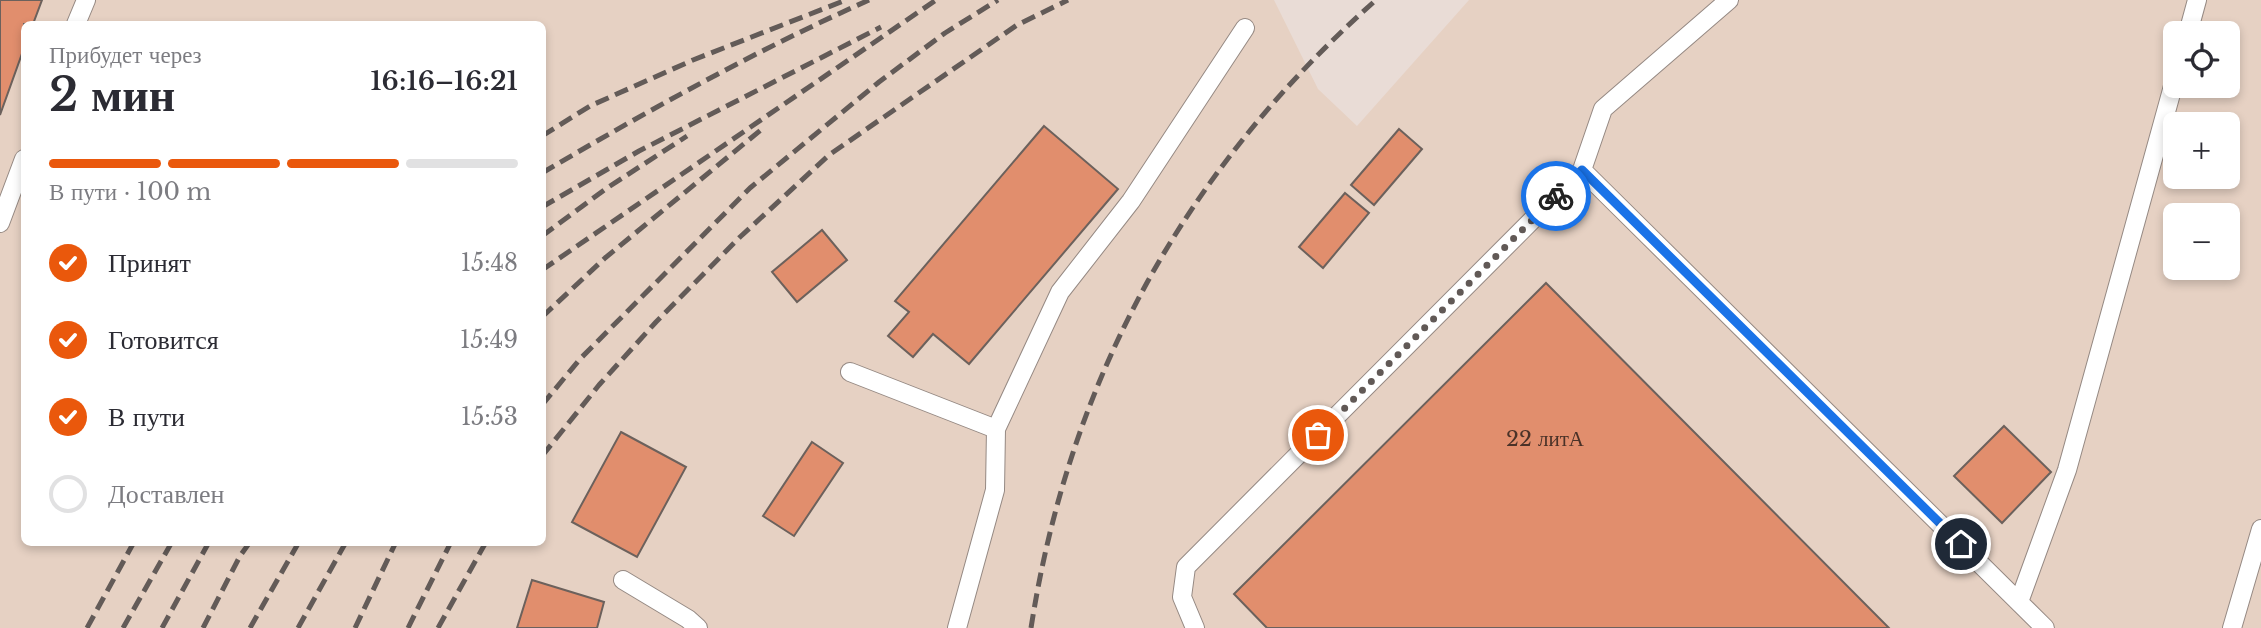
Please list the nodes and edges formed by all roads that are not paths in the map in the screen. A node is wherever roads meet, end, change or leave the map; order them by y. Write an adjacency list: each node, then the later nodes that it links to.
1 (86, 0): 4 (lane)
2 (1729, 0): 9 (lane)
3 (2197, 0): 5 (lane)
4 (77, 21)
5 (2191, 21)
6 (1245, 28): 12 (lane)
7 (2170, 98): 15 (lane)
8 (21, 167): 10 (lane)
9 (1582, 170): 15 (lane); 18 (lane)
10 (0, 223)
11 (850, 372): 12 (lane)
12 (996, 429): 17 (lane)
13 (2261, 529): 20 (lane)
14 (622, 580): 16 (lane)
15 (2019, 601): 19 (lane)
16 (698, 628)
17 (957, 628)
18 (1195, 628)
19 (2045, 628)
20 (2232, 628)

